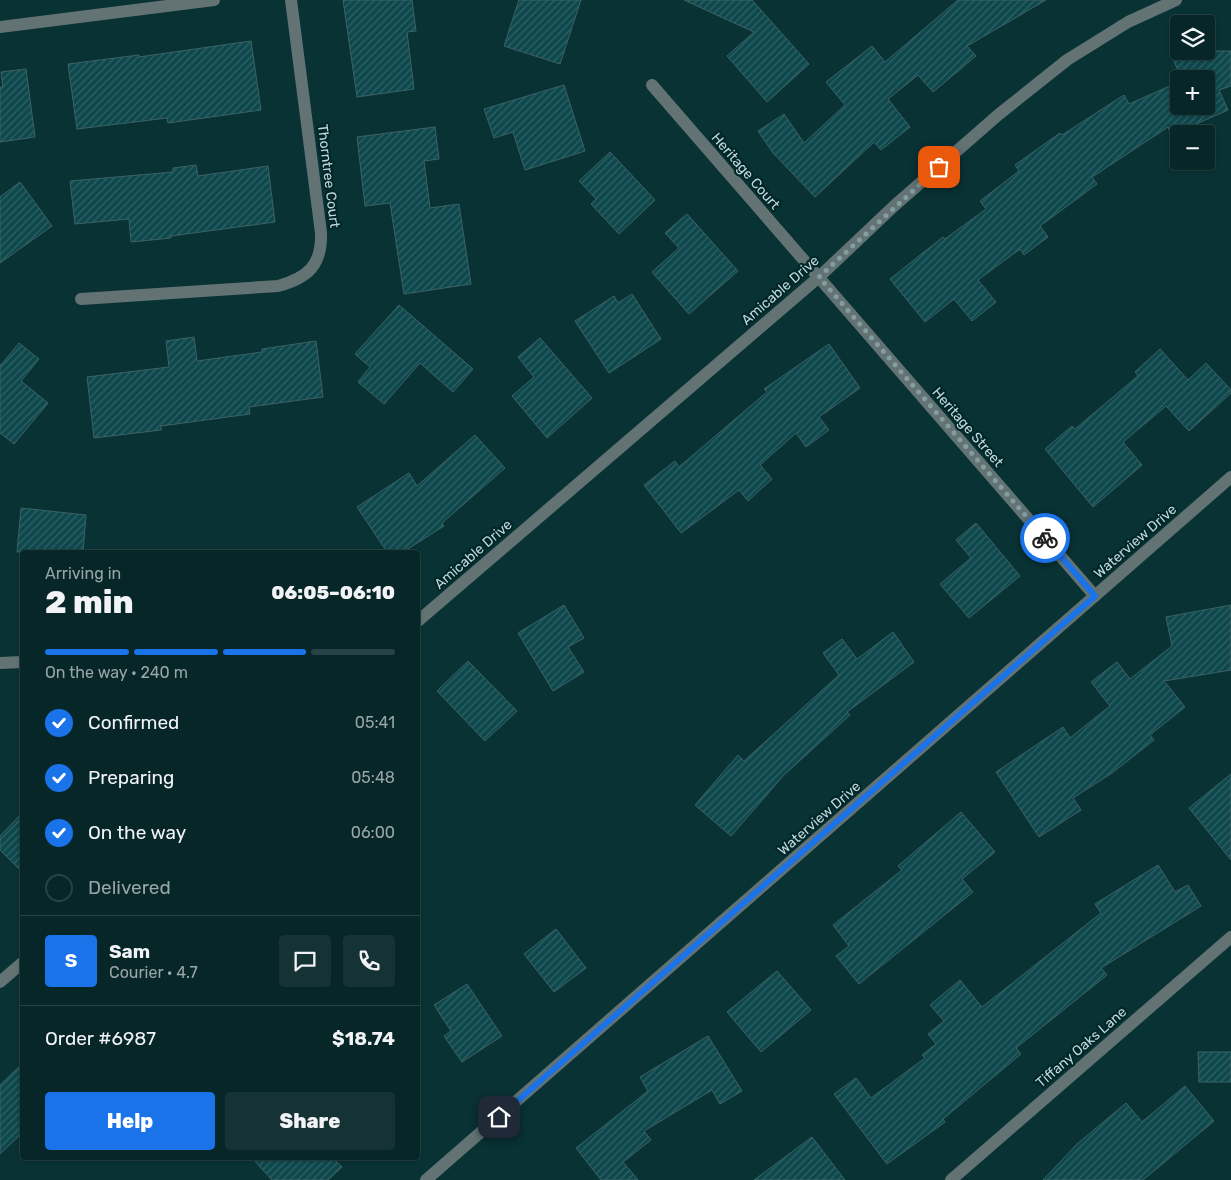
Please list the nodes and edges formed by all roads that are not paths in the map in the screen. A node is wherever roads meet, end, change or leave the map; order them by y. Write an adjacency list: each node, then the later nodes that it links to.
1 (214, 0): 4 (street)
2 (291, 0): 7 (street, Thorntree Court)
3 (1176, 0): 6 (street, Amicable Drive)
4 (0, 27)
5 (652, 85): 6 (street, Heritage Court)
6 (819, 277): 9 (street, Heritage Street); 10 (street, Amicable Drive)
7 (81, 299)
8 (1231, 477): 9 (street, Waterview Drive)
9 (1095, 596): 16 (street, Waterview Drive)
10 (420, 619)
11 (20, 662): 12 (street)
12 (0, 663)
13 (1231, 936): 17 (street, Tiffany Oaks Lane)
14 (20, 965): 15 (street)
15 (0, 982)
16 (426, 1180)
17 (951, 1180)

